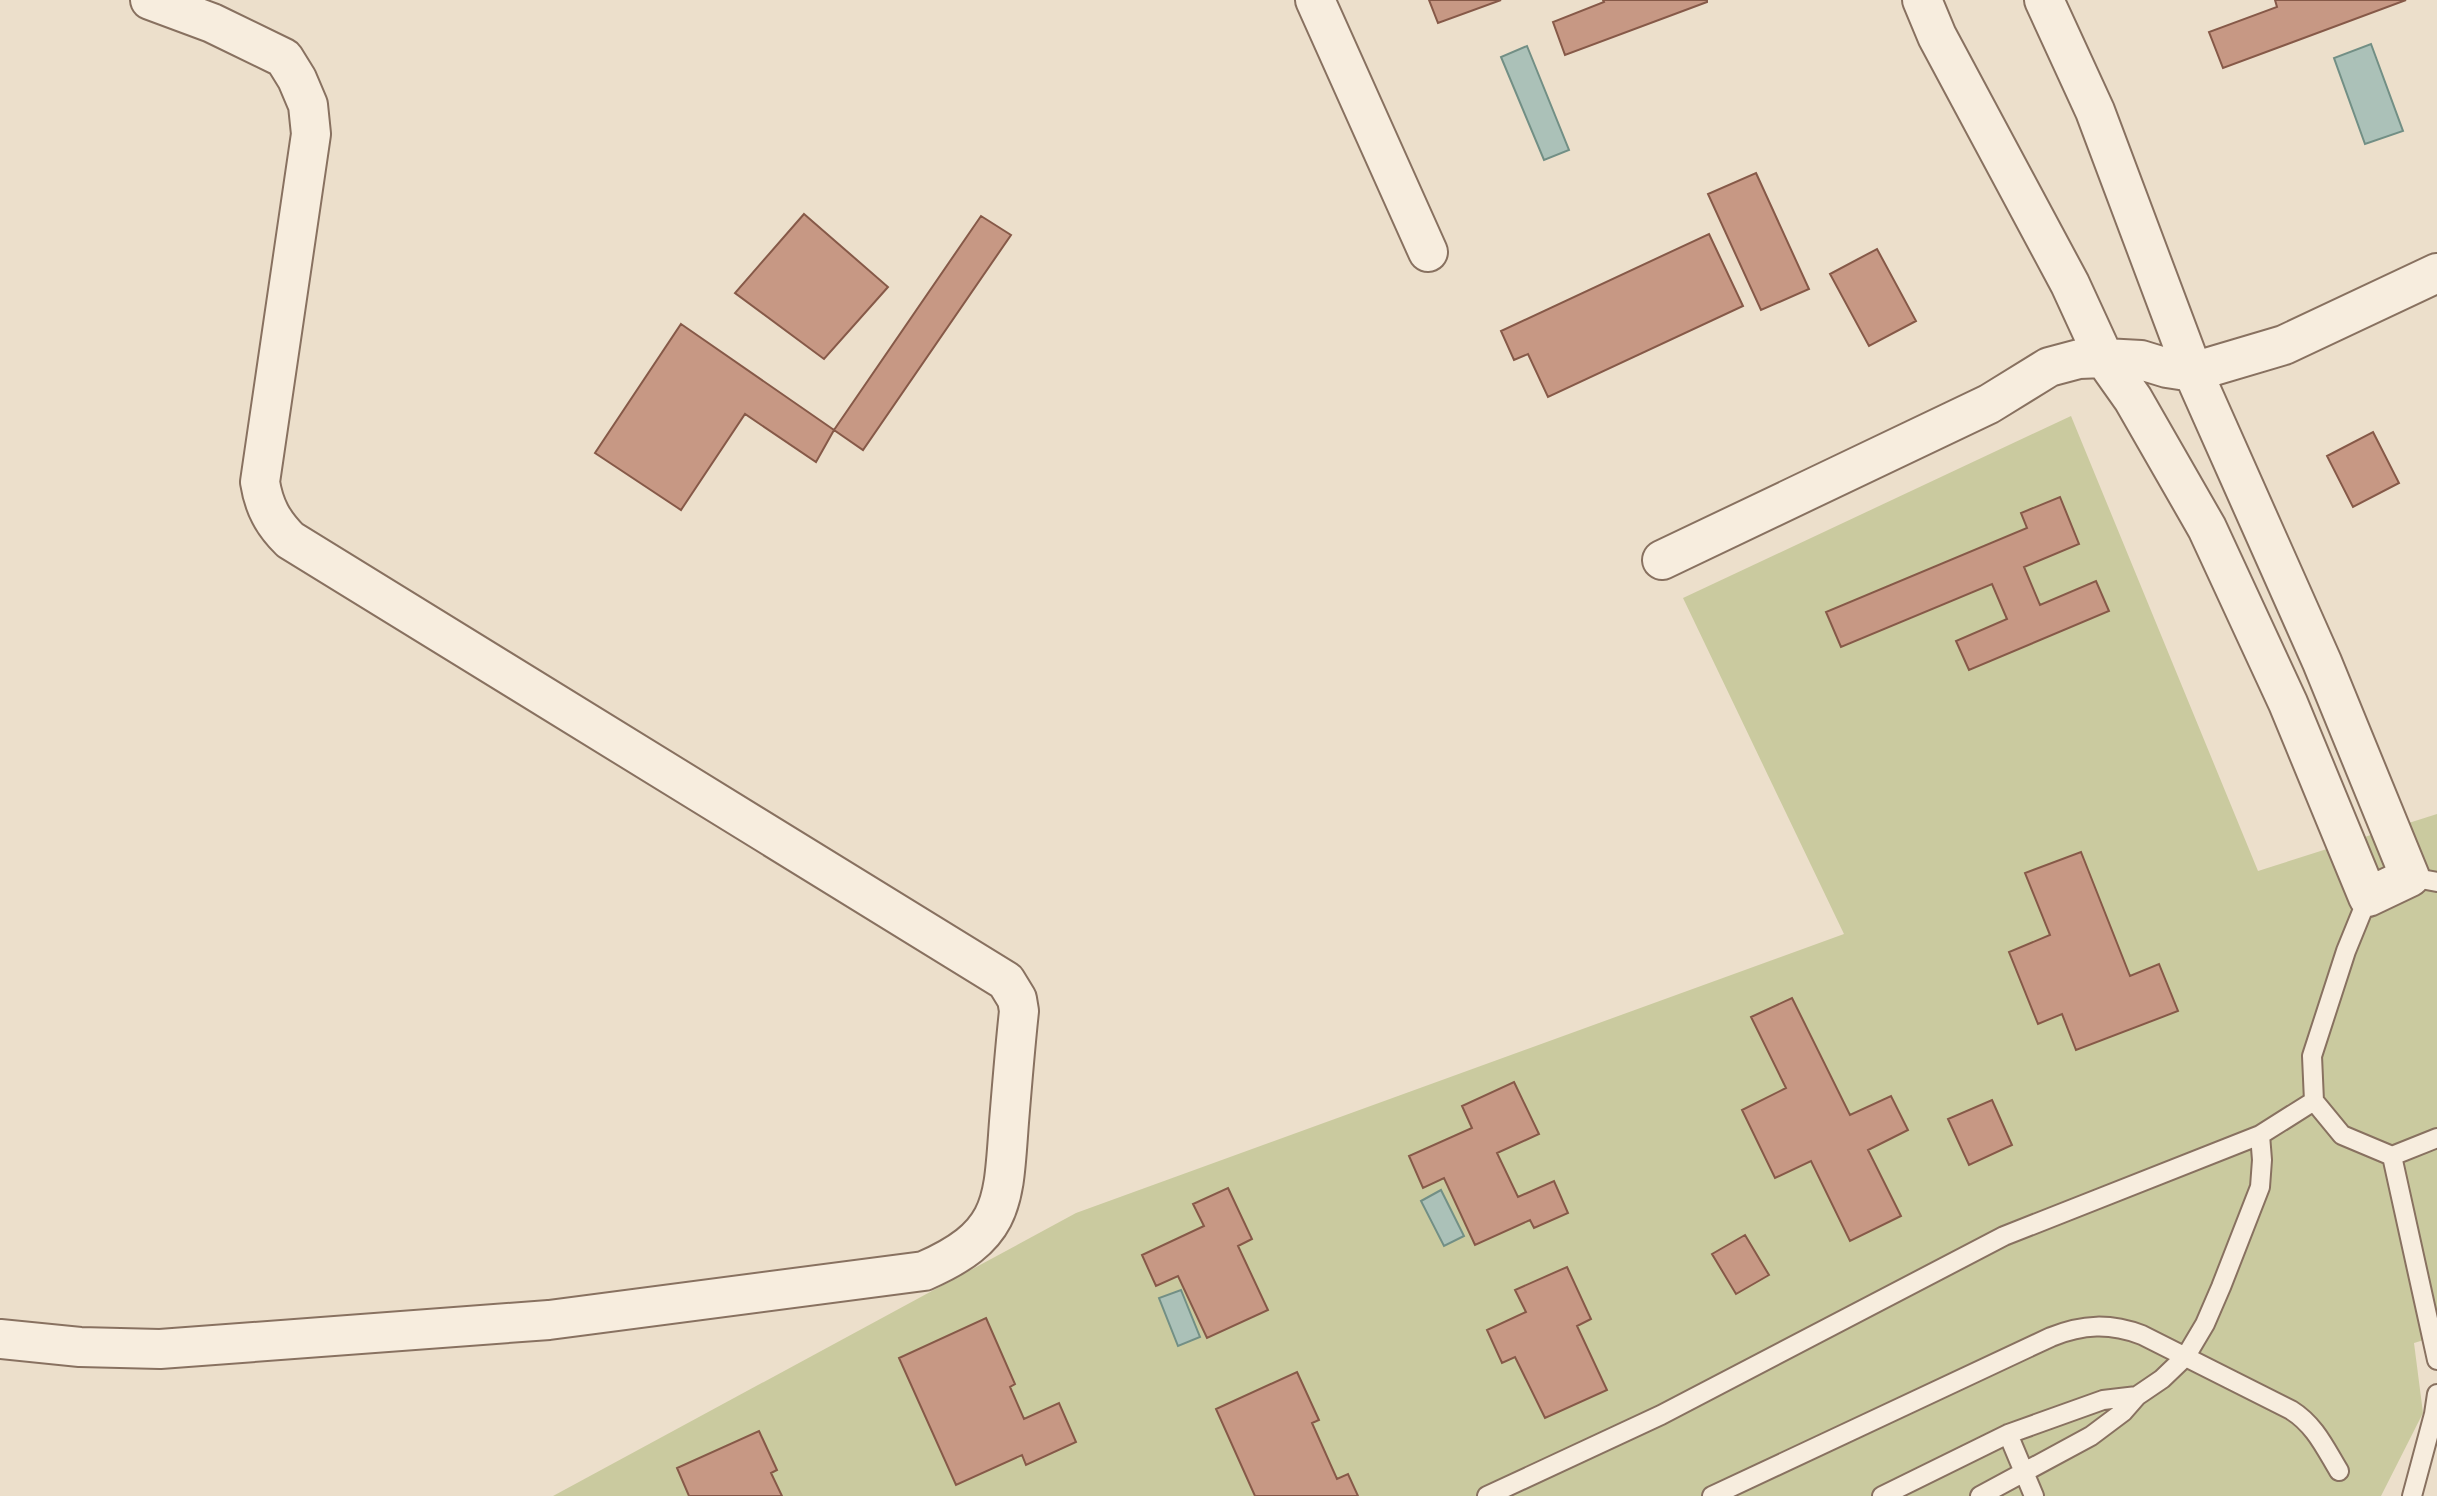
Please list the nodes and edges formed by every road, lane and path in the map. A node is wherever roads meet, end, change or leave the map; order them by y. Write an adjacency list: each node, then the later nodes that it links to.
1 (150, 0): 16 (street)
2 (1315, 0): 5 (street)
3 (1922, 0): 7 (street)
4 (2044, 0): 8 (street)
5 (1428, 252)
6 (2437, 273): 8 (street)
7 (2104, 358): 8 (street); 9 (street); 11 (street)
8 (2193, 372): 10 (street)
9 (1662, 560)
10 (2424, 880): 11 (street)
11 (2368, 897): 12 (lane)
12 (2314, 1101): 13 (lane); 15 (lane)
13 (2260, 1135): 18 (lane); 24 (lane)
14 (2437, 1138): 15 (lane)
15 (2392, 1156): 17 (lane)
16 (0, 1339)
17 (2436, 1352)
18 (2186, 1356): 20 (lane); 23 (lane); 25 (lane)
19 (2437, 1394): 29 (lane)
20 (2137, 1396): 21 (lane); 22 (lane)
21 (2008, 1434): 22 (lane); 26 (lane)
22 (2022, 1471): 27 (lane); 28 (lane)
23 (2339, 1471)
24 (1487, 1496)
25 (1712, 1496)
26 (1882, 1496)
27 (1980, 1496)
28 (2034, 1496)
29 (2412, 1496)

